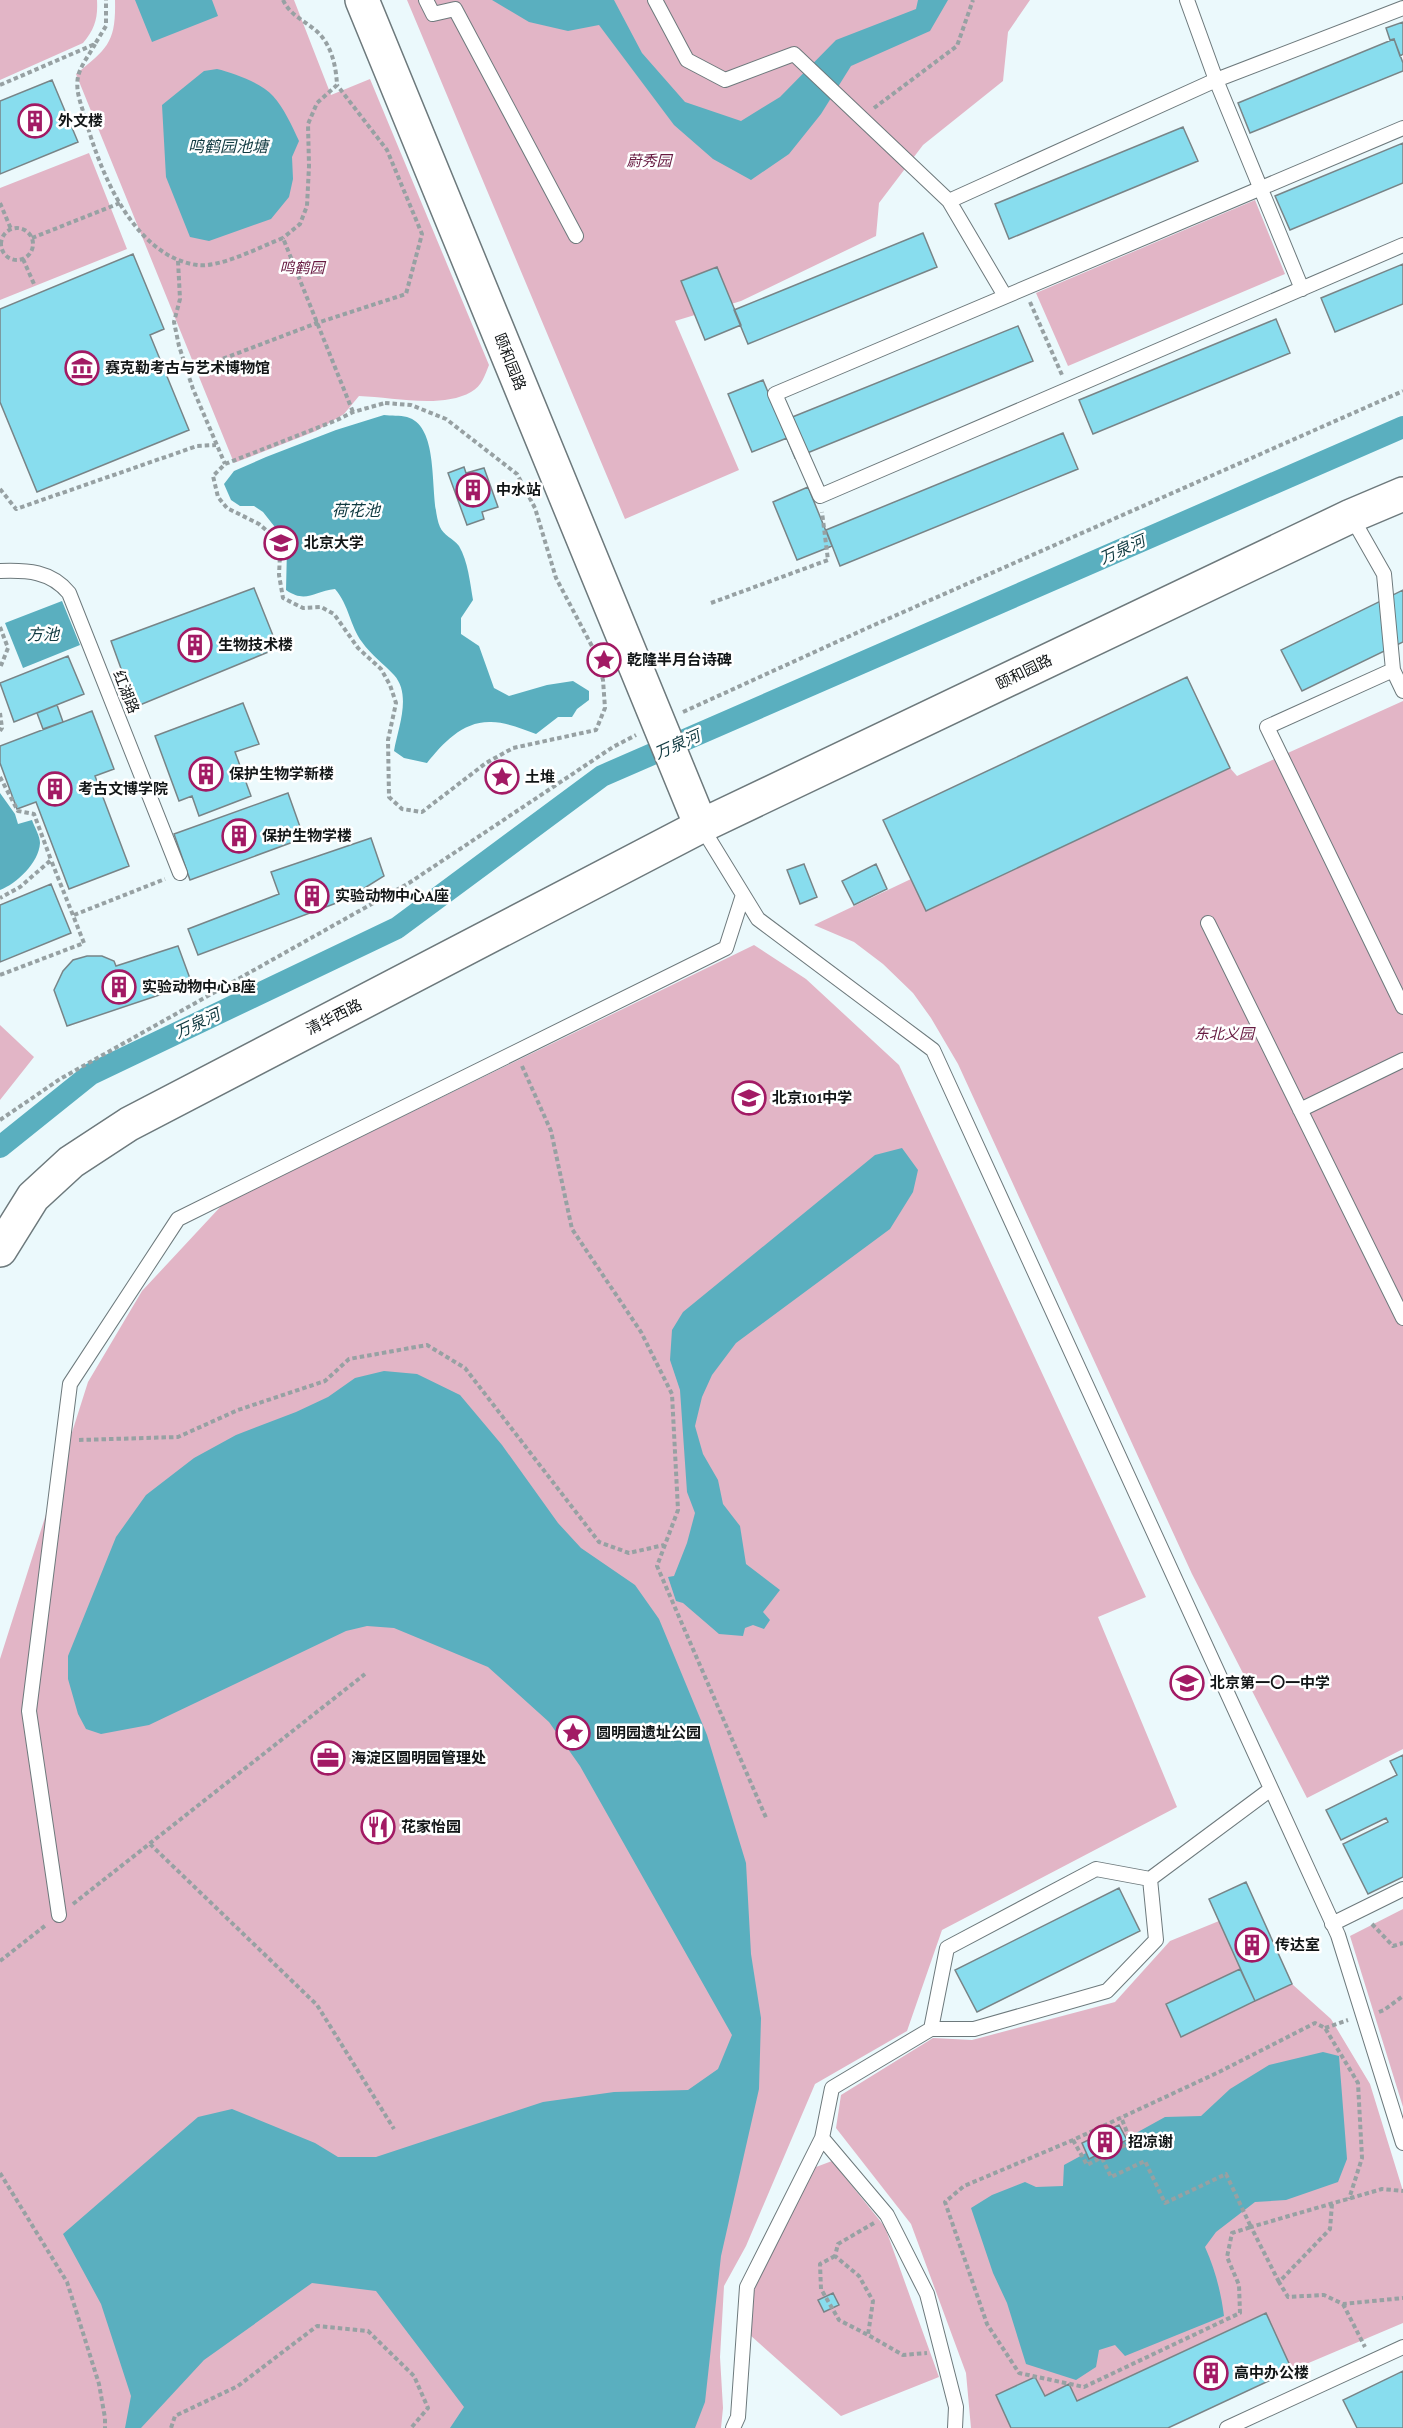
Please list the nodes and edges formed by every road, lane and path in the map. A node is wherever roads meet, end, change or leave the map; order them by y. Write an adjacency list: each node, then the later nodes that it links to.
1 (106, 0): 9 (path)
2 (283, 0): 12 (path)
3 (362, 0): 50 (main road, 颐和园路)
4 (426, 0): 20 (lane)
5 (655, 0): 13 (lane)
6 (973, 0): 13 (path)
7 (1187, 0): 10 (lane)
8 (1403, 8): 10 (lane)
9 (95, 44): 11 (path); 18 (path)
10 (1216, 80): 15 (lane); 16 (lane)
11 (0, 85)
12 (337, 85): 22 (path); 31 (path)
13 (861, 118): 16 (lane)
14 (1403, 128): 15 (lane)
15 (1262, 187): 28 (lane); 29 (lane)
16 (949, 201): 30 (lane)
17 (0, 203): 19 (path)
18 (120, 203): 21 (path); 26 (path)
19 (11, 230): 21 (path); 24 (path)
20 (576, 236)
21 (32, 238): 25 (path)
22 (283, 238): 26 (path); 31 (path)
23 (1403, 245): 29 (lane)
24 (1, 250): 25 (path)
25 (23, 259): 27 (path)
26 (178, 261): 32 (path)
27 (34, 284)
28 (1024, 289): 30 (lane); 33 (path)
29 (1302, 289): 33 (lane)
30 (1005, 296): 39 (lane)
31 (317, 323): 32 (path); 34 (path)
32 (188, 372): 35 (path)
33 (1069, 389): 39 (lane)
34 (352, 412): 36 (path); 36 (path)
35 (216, 445): 36 (path); 37 (path)
36 (225, 464)
37 (0, 489)
38 (1403, 494): 40 (main road, 颐和园路)
39 (820, 496): 42 (path)
40 (1352, 516): 45 (lane); 50 (main road, 颐和园路)
41 (0, 571): 52 (lane, 红湖路)
42 (711, 603)
43 (0, 627): 44 (path)
44 (0, 668)
45 (1393, 670): 46 (lane); 58 (lane)
46 (1403, 691)
47 (0, 713): 48 (path)
48 (0, 731)
49 (0, 777): 51 (path)
50 (701, 826): 53 (lane); 62 (main road, 清华西路)
51 (51, 860): 54 (path); 55 (path)
52 (180, 873): 55 (path)
53 (743, 895): 59 (lane); 67 (lane)
54 (0, 898)
55 (74, 915): 57 (path)
56 (1208, 923): 61 (lane)
57 (0, 975)
58 (1403, 1007)
59 (515, 1052): 64 (lane); 65 (path)
60 (1403, 1060): 61 (lane)
61 (1300, 1110): 63 (lane)
62 (0, 1250)
63 (1403, 1318)
64 (63, 1440): 65 (path); 73 (lane)
65 (665, 1545): 68 (path)
66 (365, 1674): 69 (path)
67 (1271, 1789): 70 (lane); 74 (lane)
68 (767, 1820)
69 (150, 1844): 73 (path); 82 (path)
70 (1150, 1880): 80 (lane); 80 (lane)
71 (1403, 1889): 72 (lane)
72 (1364, 1908): 74 (lane); 75 (path)
73 (59, 1915): 76 (path)
74 (1332, 1924): 78 (lane)
75 (1403, 1943)
76 (0, 1961)
77 (1403, 1996): 78 (path)
78 (1363, 2016): 79 (path); 85 (lane)
79 (1325, 2028): 81 (path); 89 (path)
80 (932, 2029): 83 (lane)
81 (1121, 2117): 84 (path); 86 (path)
82 (394, 2129)
83 (822, 2138): 91 (lane); 104 (lane)
84 (1073, 2140): 86 (path); 92 (path)
85 (1403, 2143)
86 (1102, 2158): 92 (path)
87 (0, 2173): 101 (path)
88 (1403, 2191): 89 (path)
89 (1349, 2199): 90 (path)
90 (1332, 2204): 92 (path); 94 (path)
91 (887, 2215): 93 (path); 99 (lane)
92 (1251, 2227): 94 (path)
93 (835, 2256): 97 (path); 97 (path)
94 (1279, 2282): 96 (path)
95 (1403, 2298): 96 (path)
96 (1343, 2304): 100 (path)
97 (868, 2335): 99 (path)
98 (1403, 2347): 100 (lane)
99 (941, 2352): 105 (lane)
100 (1372, 2361): 106 (lane)
101 (105, 2428)
102 (171, 2428): 103 (path)
103 (411, 2428)
104 (733, 2428)
105 (955, 2428)
106 (1227, 2428)

